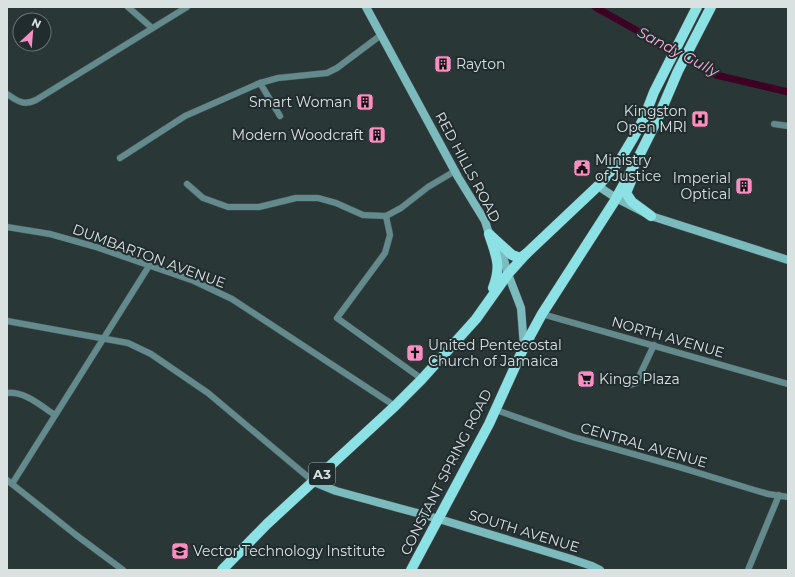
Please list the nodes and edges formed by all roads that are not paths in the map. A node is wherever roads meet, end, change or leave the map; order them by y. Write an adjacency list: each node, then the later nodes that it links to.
1 (128, 7): 6 (street)
2 (187, 7): 6 (street)
3 (366, 7): 7 (main road, RED HILLS ROAD)
4 (697, 7): 17 (main road, A3)
5 (711, 7): 13 (main road, CONSTANT SPRING ROAD)
6 (152, 28): 9 (street)
7 (381, 34): 8 (street); 15 (main road, RED HILLS ROAD)
8 (260, 83): 10 (street); 14 (street)
9 (7, 94)
10 (280, 116)
11 (774, 124): 12 (street)
12 (788, 126)
13 (652, 128): 18 (main road, CONSTANT SPRING ROAD); 20 (main road)
14 (120, 158)
15 (455, 170): 19 (street); 22 (main road, RED HILLS ROAD)
16 (187, 184): 19 (street)
17 (598, 186): 18 (main road); 23 (main road, A3)
18 (616, 198): 20 (main road); 27 (main road, CONSTANT SPRING ROAD)
19 (386, 216): 33 (street)
20 (650, 216): 24 (main road)
21 (7, 227): 25 (street, DUMBARTON AVENUE)
22 (489, 234): 23 (main road); 26 (main road, RED HILLS ROAD); 28 (main road)
23 (526, 254): 26 (main road, A3)
24 (788, 260)
25 (149, 266): 30 (street); 37 (street, DUMBARTON AVENUE)
26 (508, 274): 28 (main road, A3); 32 (main road, RED HILLS ROAD)
27 (542, 314): 31 (street, NORTH AVENUE); 32 (main road, CONSTANT SPRING ROAD)
28 (479, 315): 33 (main road, A3)
29 (7, 321): 30 (street)
30 (104, 338): 39 (street); 41 (street)
31 (654, 345): 34 (street, NORTH AVENUE); 35 (street)
32 (524, 347): 38 (main road, CONSTANT SPRING ROAD)
33 (422, 379): 37 (main road, A3)
34 (788, 384)
35 (630, 385)
36 (7, 392): 39 (street)
37 (396, 406): 41 (main road, A3)
38 (496, 410): 42 (street, CENTRAL AVENUE); 44 (main road, CONSTANT SPRING ROAD)
39 (55, 415): 40 (street)
40 (9, 482): 45 (street)
41 (314, 482): 44 (main road, SOUTH AVENUE); 46 (main road, A3)
42 (779, 495): 43 (street, CENTRAL AVENUE); 49 (street)
43 (788, 496)
44 (439, 519): 47 (main road, CONSTANT SPRING ROAD); 48 (main road, SOUTH AVENUE)
45 (123, 570)
46 (222, 570)
47 (411, 570)
48 (600, 570)
49 (748, 570)

